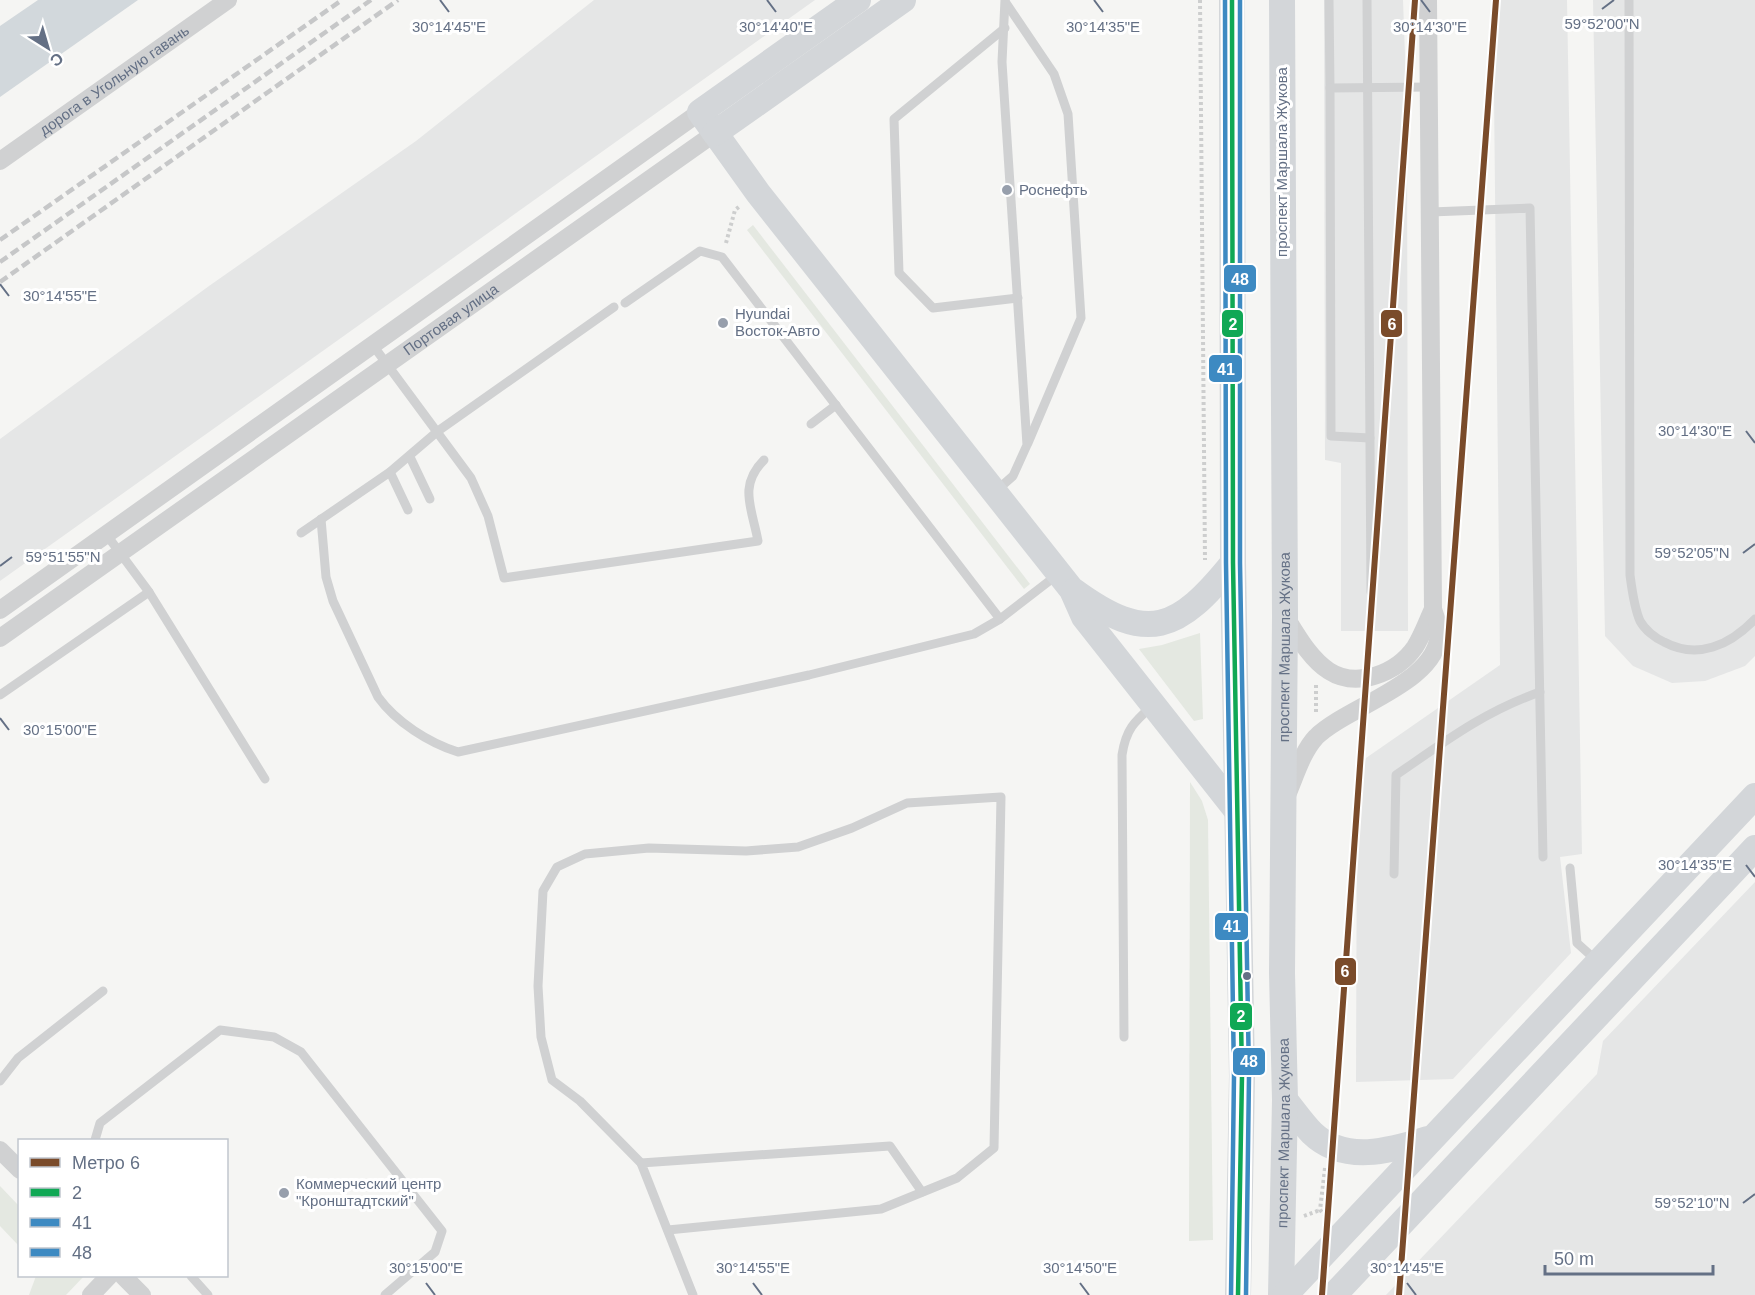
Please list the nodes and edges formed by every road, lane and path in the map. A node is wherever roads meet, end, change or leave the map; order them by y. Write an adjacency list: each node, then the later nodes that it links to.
1 (228, 0): 18 (street, дорога в Угольную гавань)
2 (858, 0): 16 (street, Портовая улица)
3 (903, 0): 17 (street, Портовая улица)
4 (1200, 0): 43 (path)
5 (1232, 0): 42 (street)
6 (1282, 0): 49 (street, проспект Маршала Жукова)
7 (1329, 0): 14 (lane)
8 (1367, 0): 15 (lane)
9 (1428, 0): 13 (street)
10 (1629, 0): 51 (lane)
11 (1006, 1): 12 (lane); 31 (lane)
12 (1005, 28): 22 (lane); 22 (lane)
13 (1430, 87): 15 (lane); 20 (street)
14 (1330, 88): 15 (lane); 30 (lane)
15 (1367, 88): 30 (lane)
16 (700, 112): 17 (street); 25 (street, Портовая улица)
17 (715, 133): 26 (street, Портовая улица); 35 (street)
18 (0, 161)
19 (741, 206): 21 (path)
20 (1431, 212): 47 (street); 54 (lane)
21 (722, 257): 23 (lane); 27 (lane)
22 (1018, 298): 31 (lane)
23 (625, 303)
24 (614, 307): 29 (lane)
25 (372, 345): 26 (lane); 40 (street, Портовая улица)
26 (387, 364): 29 (lane); 41 (street, Портовая улица)
27 (836, 405): 28 (lane); 50 (lane)
28 (811, 424)
29 (438, 431): 32 (lane); 33 (lane)
30 (1370, 438): 46 (lane)
31 (1028, 445): 35 (lane)
32 (410, 457): 34 (lane); 36 (lane)
33 (764, 460)
34 (390, 472): 37 (lane); 38 (lane)
35 (995, 491): 44 (street)
36 (430, 499)
37 (408, 510)
38 (321, 519): 39 (lane); 50 (lane)
39 (301, 533)
40 (106, 534): 41 (lane); 48 (street, Портовая улица)
41 (120, 553): 45 (lane); 52 (street, Портовая улица)
42 (1233, 563): 44 (street); 61 (street)
43 (1205, 571)
44 (1066, 582): 50 (lane); 56 (street)
45 (149, 592): 55 (lane); 58 (lane)
46 (1371, 592)
47 (1433, 609): 49 (street); 60 (street)
48 (0, 610)
49 (1286, 616): 60 (street, проспект Маршала Жукова)
50 (1000, 619)
51 (1755, 619)
52 (0, 638)
53 (1315, 676): 57 (path)
54 (1540, 692): 63 (lane); 65 (lane)
55 (0, 696)
56 (1153, 705): 61 (street); 68 (lane)
57 (1316, 723)
58 (265, 779)
59 (1755, 796): 66 (street)
60 (1285, 800): 70 (street, проспект Маршала Жукова)
61 (1237, 811): 88 (street)
62 (1755, 848): 90 (street)
63 (1543, 857)
64 (1570, 868): 66 (lane)
65 (1394, 874)
66 (1598, 963): 71 (street)
67 (103, 991): 69 (lane)
68 (1124, 1036)
69 (0, 1081)
70 (1285, 1100): 71 (street); 89 (street, проспект Маршала Жукова)
71 (1431, 1138): 89 (street)
72 (94, 1139): 86 (lane)
73 (0, 1150): 76 (street)
74 (1325, 1161): 78 (path)
75 (641, 1163): 77 (lane); 77 (lane); 79 (lane)
76 (18, 1168)
77 (922, 1192): 79 (lane)
78 (1300, 1218)
79 (668, 1230): 87 (lane)
80 (108, 1277): 83 (street)
81 (125, 1277): 84 (street)
82 (193, 1277): 85 (lane)
83 (91, 1295)
84 (142, 1295)
85 (208, 1295)
86 (385, 1295)
87 (693, 1295)
88 (1238, 1295)
89 (1283, 1295)
90 (1334, 1295)

